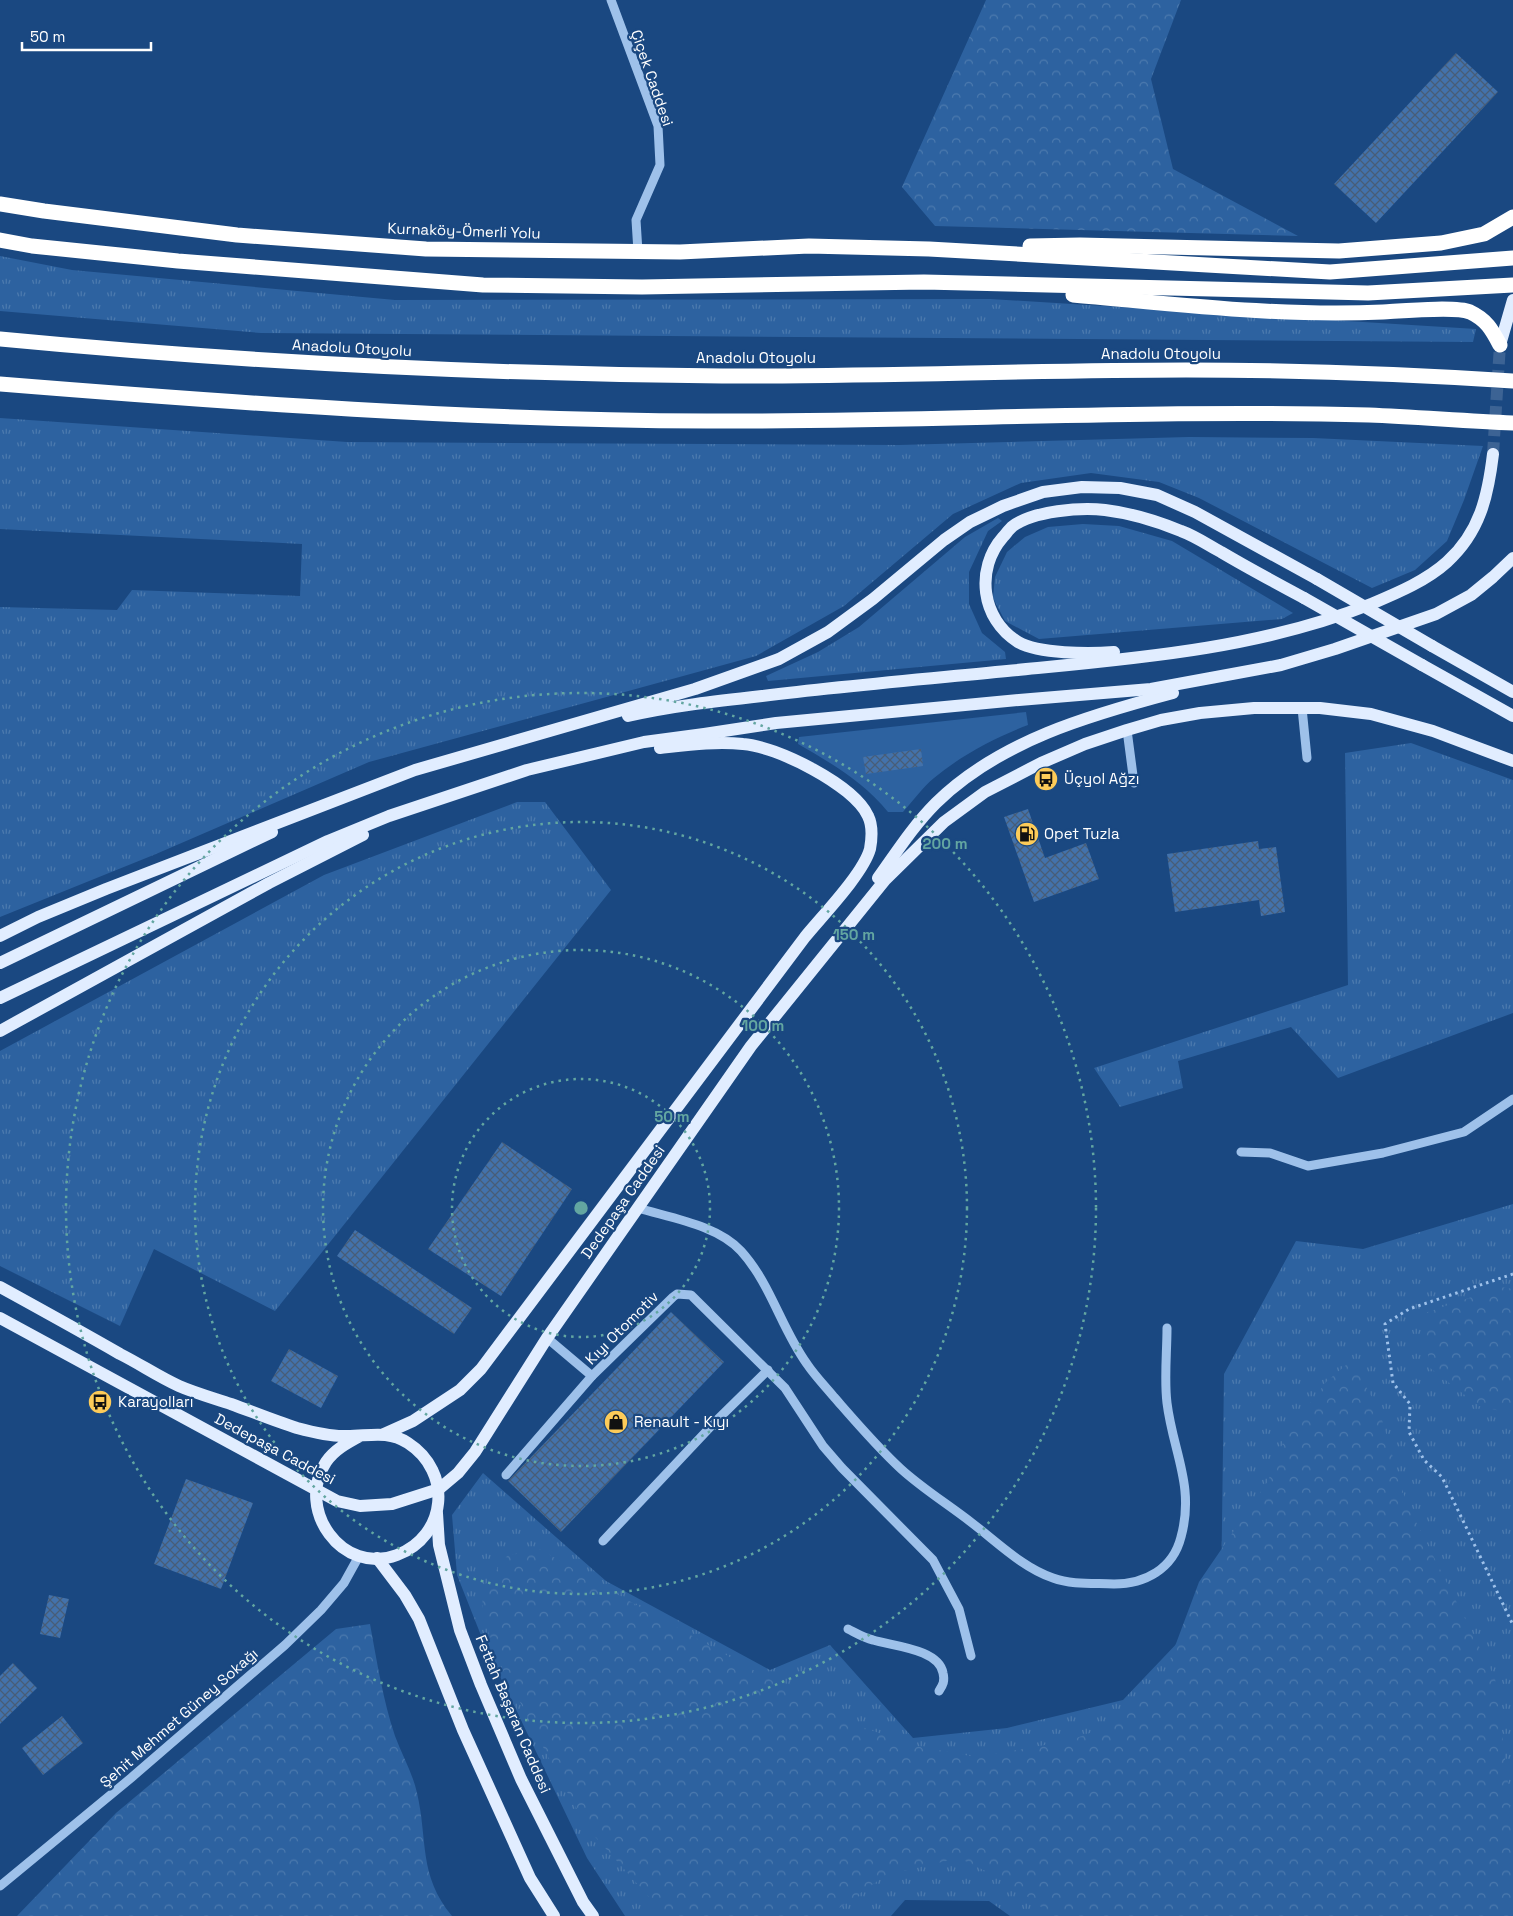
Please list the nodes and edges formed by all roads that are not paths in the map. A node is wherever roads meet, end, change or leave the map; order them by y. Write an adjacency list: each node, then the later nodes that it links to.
1 (611, 0): 6 (street, Çiçek Caddesi)
2 (0, 204): 6 (highway, Kurnaköy-Ömerli Yolu)
3 (1513, 217): 5 (highway)
4 (0, 240): 8 (highway)
5 (929, 250): 6 (highway, Kurnaköy-Ömerli Yolu); 7 (highway)
6 (638, 252)
7 (1513, 258)
8 (924, 282): 9 (highway); 12 (highway)
9 (1513, 285)
10 (1513, 300): 12 (main road)
11 (0, 339): 13 (highway, Anadolu Otoyolu)
12 (1500, 345)
13 (1513, 381)
14 (0, 384): 15 (highway)
15 (1513, 423)
16 (1493, 454): 18 (main road)
17 (1513, 558): 19 (main road)
18 (1217, 647): 22 (main road, bridge); 24 (main road)
19 (1281, 665): 25 (main road); 32 (main road)
20 (1513, 692): 24 (main road, bridge)
21 (1302, 708): 23 (main road, Dedepaşa Caddesi); 26 (street); 27 (main road, Dedepaşa Caddesi)
22 (1513, 716)
23 (1127, 730): 28 (street); 32 (main road, Dedepaşa Caddesi)
24 (470, 752): 29 (main road)
25 (600, 753): 30 (main road); 45 (main road, Dedepaşa Caddesi)
26 (1307, 758)
27 (1513, 761)
28 (1134, 783)
29 (360, 790): 31 (main road); 33 (main road)
30 (457, 792): 34 (main road); 35 (main road)
31 (0, 936)
32 (827, 952): 38 (main road, Dedepaşa Caddesi)
33 (0, 963)
34 (0, 998)
35 (0, 1030)
36 (1513, 1098): 37 (street)
37 (1241, 1152)
38 (638, 1208): 41 (street); 42 (main road, Dedepaşa Caddesi)
39 (0, 1287): 46 (main road, Dedepaşa Caddesi)
40 (0, 1318): 49 (main road, Dedepaşa Caddesi)
41 (1167, 1328)
42 (547, 1338): 44 (street, Kıyı Otomotiv); 48 (main road, Dedepaşa Caddesi)
43 (768, 1370): 44 (street, Kıyı Otomotiv); 51 (street); 55 (street, Kıyı Otomotiv)
44 (592, 1376): 47 (street)
45 (384, 1434): 46 (main road, Dedepaşa Caddesi); 48 (main road)
46 (360, 1436): 49 (main road)
47 (506, 1474)
48 (439, 1489): 49 (main road, Dedepaşa Caddesi); 50 (main road)
49 (316, 1491): 52 (main road)
50 (437, 1513): 53 (main road); 59 (main road, Fettah Başaran Caddesi)
51 (603, 1541)
52 (360, 1556): 53 (main road); 57 (street, Şehit Mehmet Güney Sokağı)
53 (377, 1558): 58 (main road)
54 (848, 1629): 56 (street)
55 (972, 1656)
56 (939, 1691)
57 (0, 1886)
58 (554, 1916)
59 (593, 1916)

